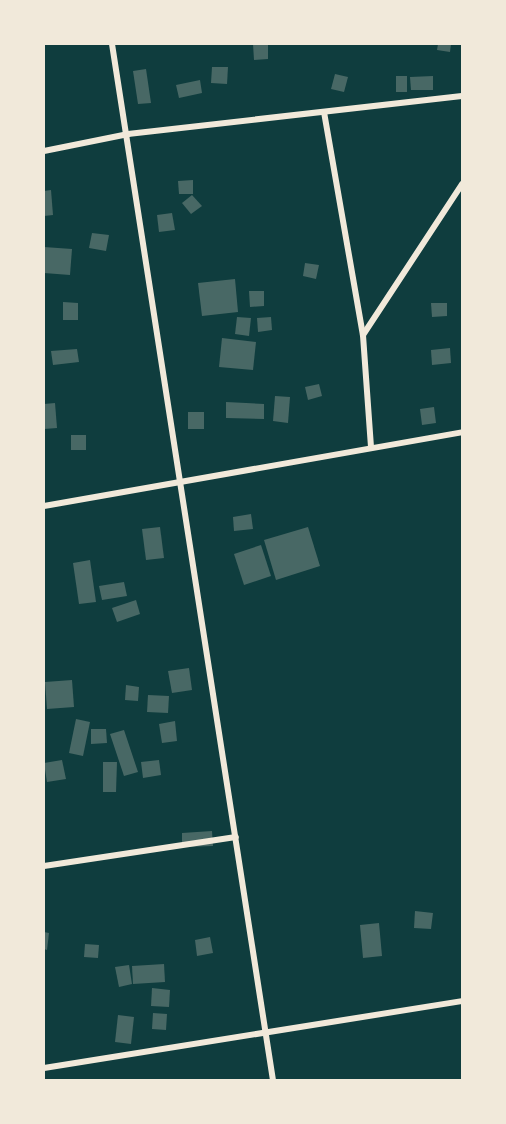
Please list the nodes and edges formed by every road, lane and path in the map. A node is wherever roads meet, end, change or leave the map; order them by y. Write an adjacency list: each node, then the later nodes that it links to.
1 (112, 44): 4 (street)
2 (462, 96): 3 (street)
3 (324, 112): 4 (street); 7 (street)
4 (128, 134): 5 (street); 10 (street)
5 (44, 151)
6 (462, 184): 7 (street)
7 (363, 335): 9 (street)
8 (462, 432): 9 (street)
9 (371, 447): 10 (street)
10 (180, 481): 11 (street); 12 (street)
11 (44, 506)
12 (236, 837): 13 (street); 15 (street)
13 (44, 866)
14 (462, 1001): 15 (street)
15 (266, 1032): 16 (street); 17 (street)
16 (44, 1068)
17 (273, 1080)

